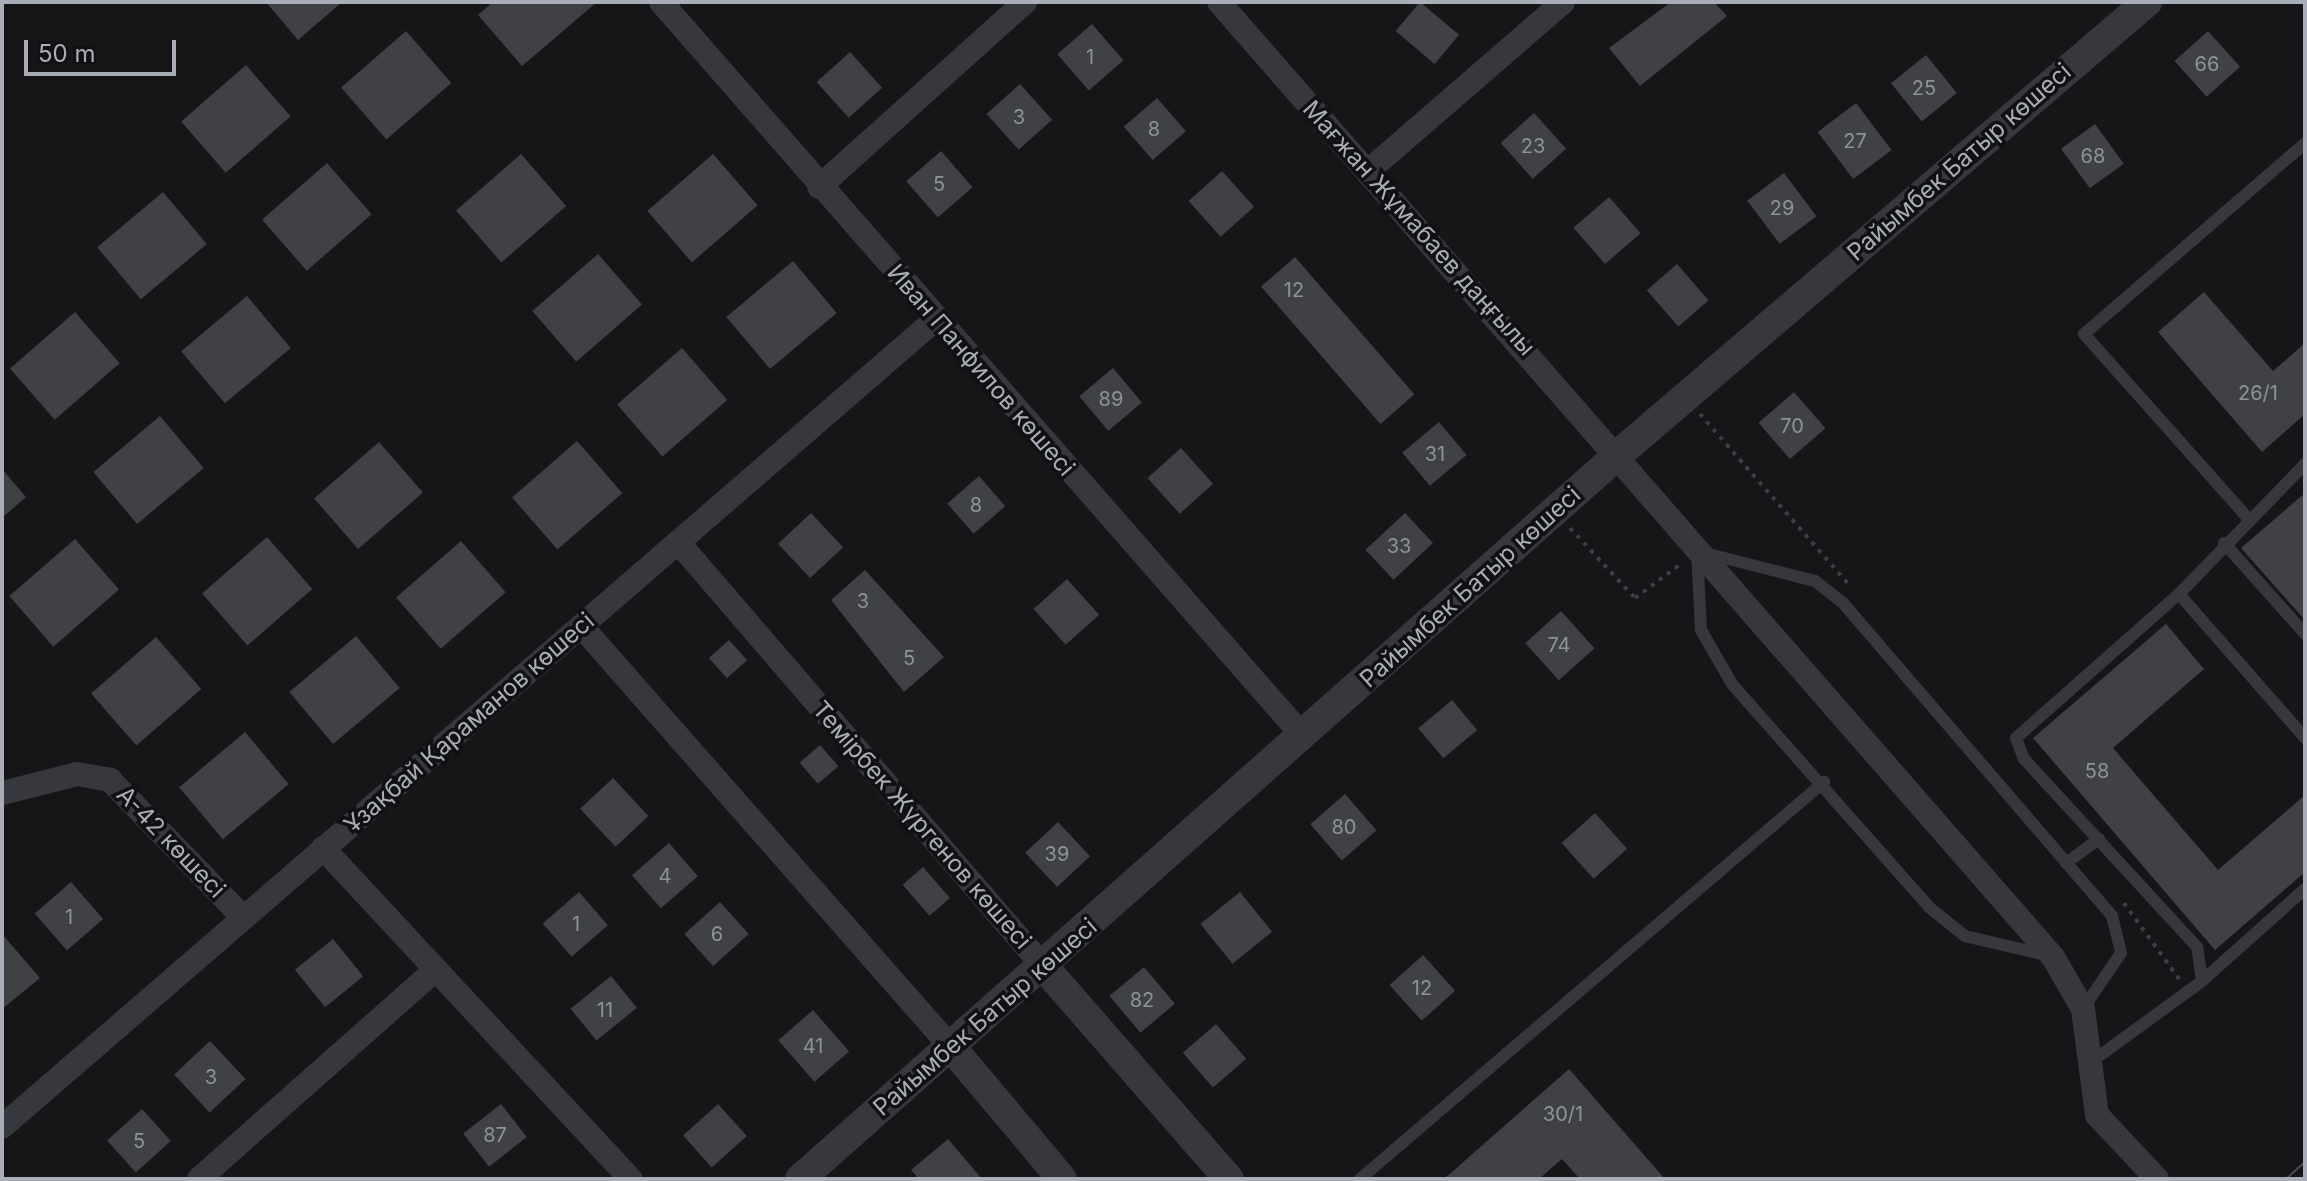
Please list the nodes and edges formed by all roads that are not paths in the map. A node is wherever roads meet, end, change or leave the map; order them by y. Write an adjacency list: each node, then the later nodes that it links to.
1 (661, 2): 8 (street, Иван Панфилов көшесі)
2 (1025, 2): 8 (street)
3 (1219, 2): 7 (street, Мағжан Жұмабаев даңғылы)
4 (1563, 2): 7 (street)
5 (2147, 2): 10 (street, Райымбек Батыр көшесі)
6 (2305, 143): 12 (lane)
7 (1367, 172): 10 (street, Мағжан Жұмабаев даңғылы)
8 (819, 187): 9 (street, Иван Панфилов көшесі)
9 (936, 319): 13 (street, Ұзақбай Қараманов көшесі); 19 (street, Иван Панфилов көшесі)
10 (1620, 453): 15 (street, Мағжан Жұмабаев даңғылы); 19 (street, Райымбек Батыр көшесі)
11 (2305, 464): 12 (lane)
12 (2247, 517): 14 (lane)
13 (678, 542): 17 (street, Ұзақбай Қараманов көшесі); 29 (street, Темірбек Жүргенов көшесі)
14 (2224, 543): 16 (lane); 18 (lane)
15 (1697, 551): 21 (lane); 25 (lane); 28 (street, Мағжан Жұмабаев даңғылы)
16 (2179, 594): 20 (lane); 23 (lane)
17 (582, 627): 24 (street, Ұзақбай Қараманов көшесі); 33 (street)
18 (2305, 634)
19 (1303, 736): 29 (street, Райымбек Батыр көшесі)
20 (2305, 738)
21 (1824, 782): 28 (lane); 41 (lane)
22 (2, 793): 27 (street, А-42 көшесі)
23 (2099, 839): 25 (lane); 31 (lane)
24 (323, 848): 27 (street, Ұзақбай Қараманов көшесі); 30 (street)
25 (2066, 863): 32 (lane)
26 (2305, 889): 31 (lane)
27 (242, 916): 35 (street, Ұзақбай Қараманов көшесі)
28 (2053, 957): 32 (street, Мағжан Жұмабаев даңғылы)
29 (1044, 967): 33 (street, Райымбек Батыр көшесі); 40 (street, Темірбек Жүргенов көшесі)
30 (432, 973): 36 (street); 37 (street)
31 (2202, 981): 34 (lane)
32 (2083, 1009): 34 (street)
33 (951, 1047): 38 (street, Райымбек Батыр көшесі); 39 (street)
34 (2091, 1062): 42 (street)
35 (2, 1127)
36 (199, 1179)
37 (631, 1179)
38 (800, 1179)
39 (1062, 1179)
40 (1229, 1179)
41 (1360, 1179)
42 (2157, 1179)

